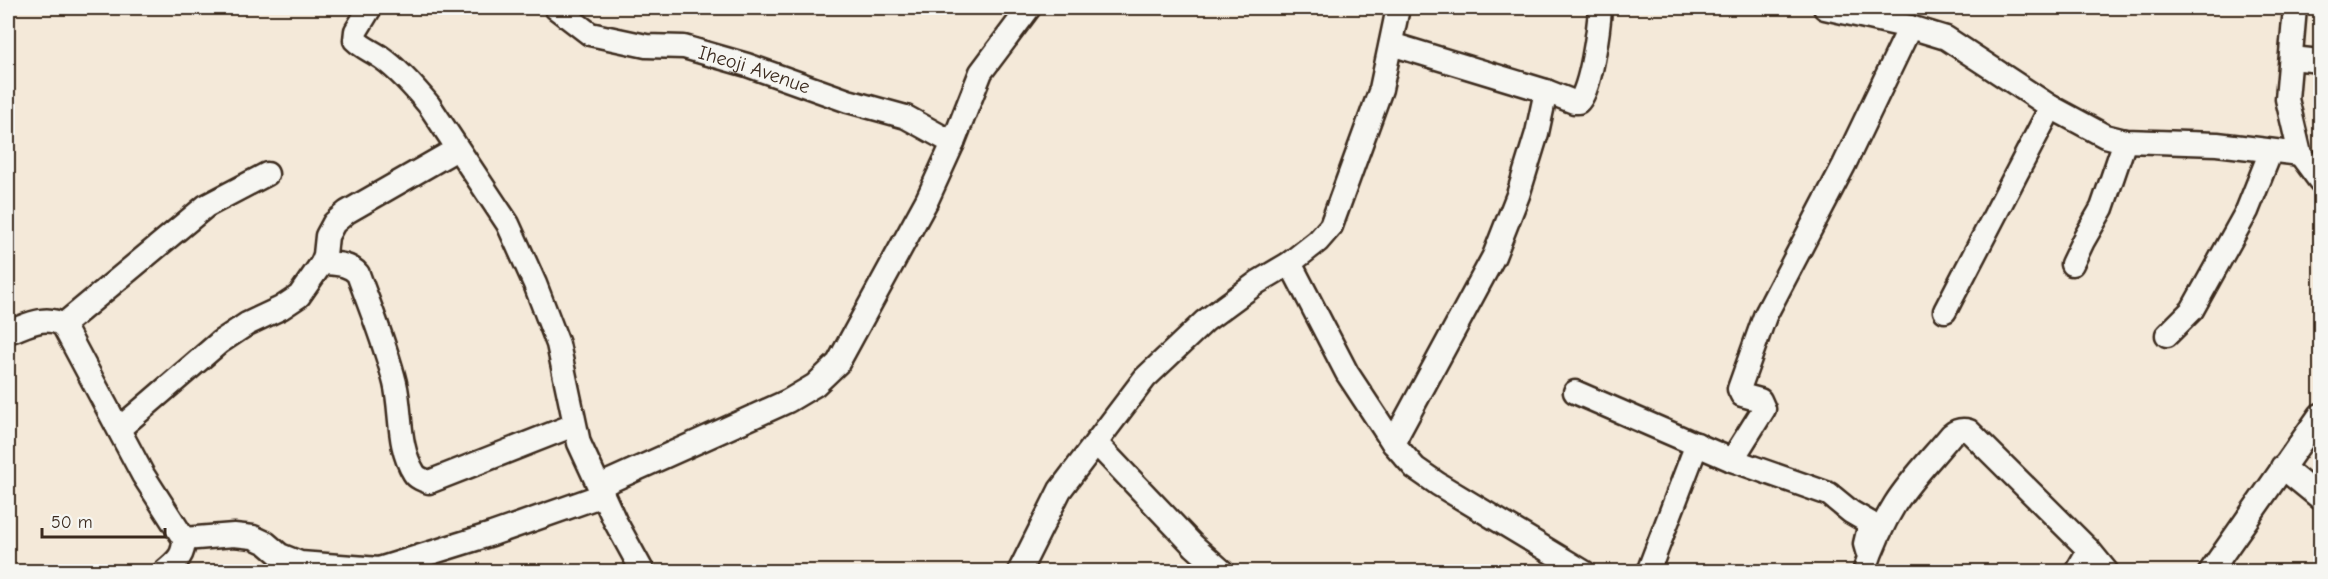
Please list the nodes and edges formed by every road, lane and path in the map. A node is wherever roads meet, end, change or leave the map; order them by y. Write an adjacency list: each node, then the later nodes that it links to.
1 (370, 8): 16 (street)
2 (556, 8): 15 (street, Iheoji Avenue)
3 (1029, 8): 15 (street)
4 (1398, 8): 9 (street)
5 (1600, 8): 12 (street)
6 (1825, 8): 8 (street)
7 (2295, 8): 10 (street)
8 (1910, 27): 13 (street); 35 (street)
9 (1391, 44): 12 (street); 22 (street)
10 (2292, 58): 11 (street); 18 (street)
11 (2320, 62)
12 (1546, 91): 33 (street)
13 (2051, 107): 14 (street); 24 (street)
14 (2125, 141): 17 (street); 23 (street)
15 (953, 143): 37 (street)
16 (457, 149): 21 (street); 30 (street)
17 (2271, 151): 18 (street); 27 (street)
18 (2300, 154): 20 (street)
19 (267, 174): 25 (street)
20 (2320, 181)
21 (322, 263): 30 (street); 31 (street)
22 (1290, 263): 32 (street); 33 (street)
23 (2072, 264)
24 (1945, 311)
25 (63, 325): 26 (street); 31 (street)
26 (8, 332)
27 (2167, 335)
28 (1575, 392): 34 (street)
29 (2320, 415): 36 (street)
30 (574, 425): 37 (street)
31 (119, 429): 39 (street)
32 (1096, 442): 44 (street); 45 (street)
33 (1393, 443): 46 (street)
34 (1697, 444): 35 (street); 47 (street)
35 (1732, 460): 41 (street)
36 (2282, 467): 38 (street); 50 (street)
37 (601, 490): 39 (street); 42 (street)
38 (2320, 498)
39 (184, 539): 43 (street)
40 (2089, 550): 41 (street); 48 (street); 49 (street)
41 (1866, 565)
42 (635, 569)
43 (164, 572)
44 (1019, 572)
45 (1223, 572)
46 (1584, 572)
47 (1648, 572)
48 (2076, 572)
49 (2107, 572)
50 (2210, 572)

